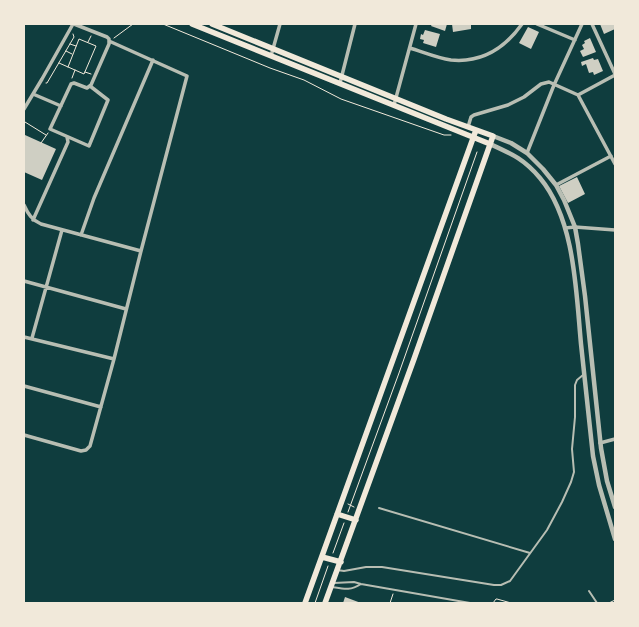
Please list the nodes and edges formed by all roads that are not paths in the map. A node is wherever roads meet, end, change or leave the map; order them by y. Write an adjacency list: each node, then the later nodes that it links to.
1 (73, 24): 13 (street); 23 (street)
2 (192, 24): 11 (main road)
3 (212, 24): 14 (main road)
4 (280, 24): 14 (street)
5 (355, 24): 19 (street)
6 (416, 24): 15 (street)
7 (522, 24): 15 (street)
8 (537, 24): 12 (street)
9 (582, 24): 12 (street)
10 (592, 24): 18 (street)
11 (203, 26): 16 (main road)
12 (575, 40): 21 (street)
13 (109, 41): 17 (street); 22 (street)
14 (273, 48): 16 (street); 19 (main road)
15 (410, 48): 25 (street)
16 (271, 56): 20 (main road)
17 (153, 60): 45 (street); 46 (street)
18 (615, 74): 24 (street)
19 (341, 76): 20 (street); 25 (main road)
20 (340, 83): 26 (main road)
21 (554, 85): 24 (street); 29 (street); 35 (street)
22 (90, 86): 27 (street); 32 (street)
23 (33, 94): 27 (street); 28 (street)
24 (578, 95): 36 (street)
25 (396, 98): 26 (street); 29 (main road)
26 (394, 105): 33 (main road)
27 (61, 106): 32 (street)
28 (24, 109)
29 (468, 127): 30 (main road)
30 (476, 130): 31 (main road); 33 (main road)
31 (493, 136): 34 (main road); 35 (street)
32 (67, 137): 40 (street)
33 (473, 137): 34 (main road); 61 (main road)
34 (490, 144): 42 (street); 62 (main road)
35 (527, 153): 38 (street)
36 (611, 156): 37 (street); 38 (street)
37 (615, 164)
38 (556, 185): 41 (street)
39 (24, 206): 40 (street)
40 (33, 220): 43 (street)
41 (574, 227): 42 (street); 44 (street); 58 (street)
42 (565, 228): 53 (street)
43 (62, 230): 45 (street); 48 (street)
44 (615, 230)
45 (81, 235): 46 (street)
46 (141, 251): 49 (street)
47 (24, 281): 48 (street)
48 (46, 287): 49 (street); 51 (street)
49 (126, 310): 52 (street)
50 (24, 336): 51 (street)
51 (32, 338): 52 (street)
52 (114, 359): 55 (street)
53 (584, 374): 63 (street); 64 (lane)
54 (24, 386): 55 (street)
55 (101, 407): 56 (street)
56 (24, 436)
57 (615, 439): 58 (street)
58 (600, 443): 59 (street)
59 (615, 507)
60 (379, 508): 64 (lane)
61 (338, 514): 62 (main road); 65 (main road)
62 (356, 520): 66 (main road)
63 (615, 539)
64 (530, 553): 67 (lane)
65 (322, 557): 66 (main road); 71 (main road)
66 (340, 562): 67 (main road)
67 (337, 570): 69 (main road)
68 (361, 584): 69 (lane); 69 (lane); 73 (lane)
69 (332, 585): 72 (main road)
70 (589, 591): 74 (lane)
71 (305, 603)
72 (325, 603)
73 (470, 603)
74 (597, 603)

